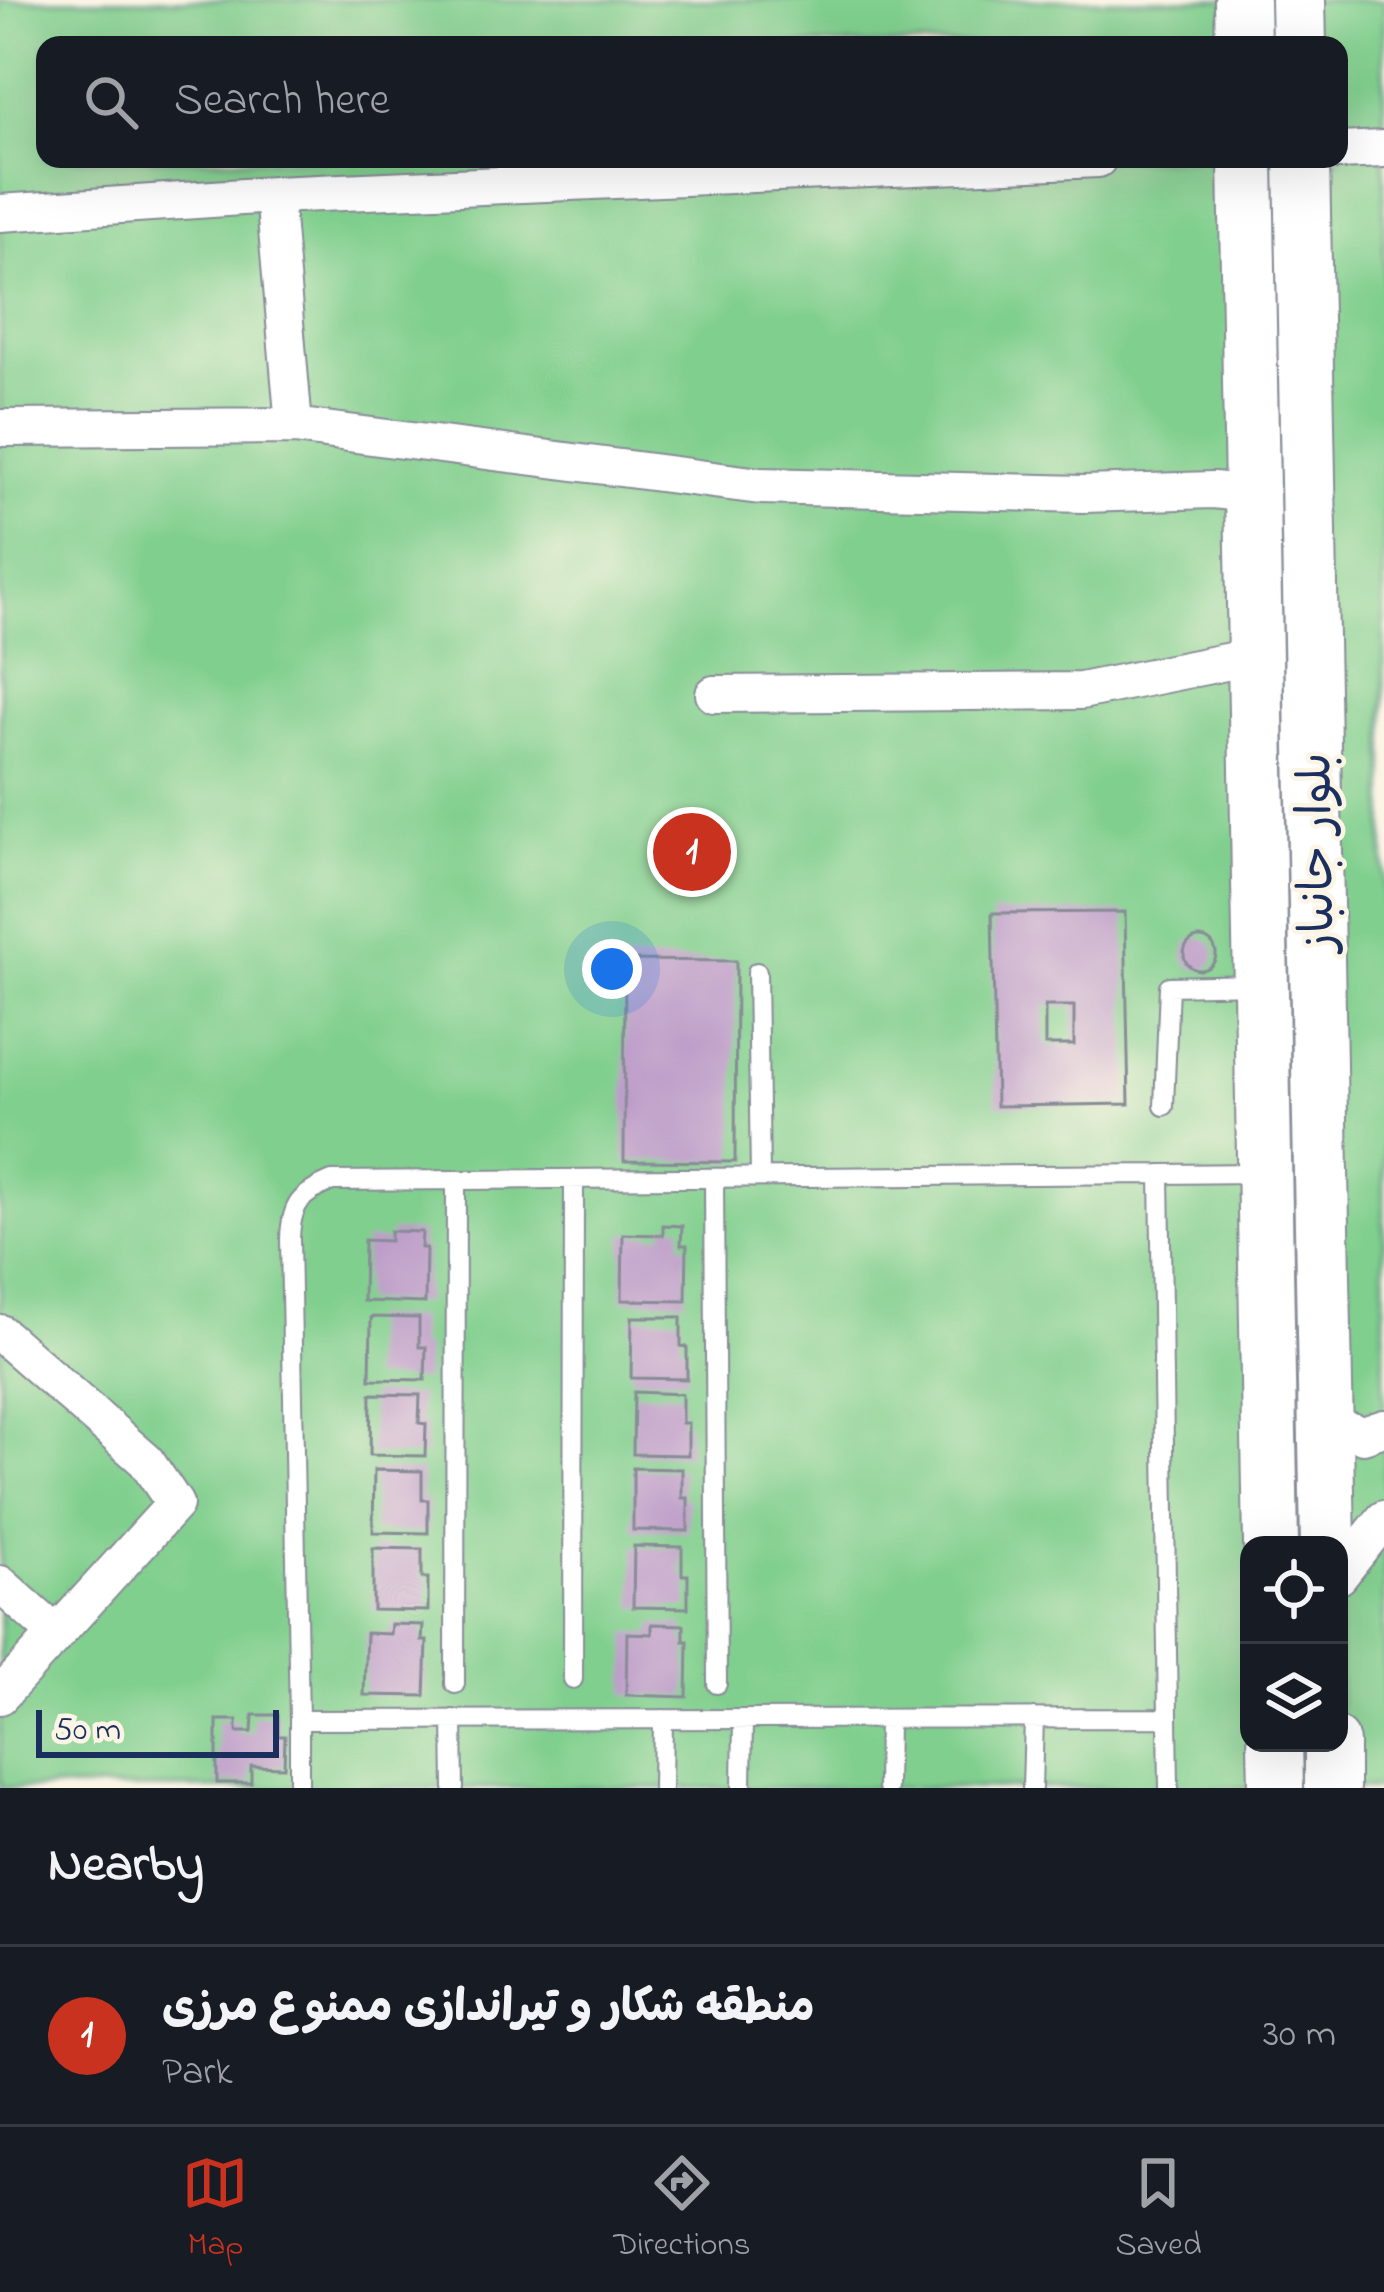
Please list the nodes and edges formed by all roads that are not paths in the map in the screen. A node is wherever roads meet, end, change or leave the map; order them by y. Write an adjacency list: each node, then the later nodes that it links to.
1 (1242, 0): 3 (main road)
2 (1298, 0): 4 (main road)
3 (1243, 36)
4 (1299, 36)
5 (1384, 149): 6 (street)
6 (1348, 151)
7 (898, 168): 10 (street)
8 (1246, 168): 14 (main road, بلوار جانباز)
9 (1301, 168): 27 (main road, بلوار جانباز)
10 (274, 196): 11 (street); 12 (street)
11 (0, 213)
12 (294, 426): 13 (street); 14 (street)
13 (0, 428)
14 (1252, 494): 15 (main road, بلوار جانباز)
15 (1255, 656): 16 (street); 18 (main road, بلوار جانباز)
16 (714, 694)
17 (757, 972): 23 (lane)
18 (1261, 984): 19 (lane); 20 (main road, بلوار جانباز)
19 (1164, 1106)
20 (1264, 1173): 21 (lane); 30 (main road, بلوار جانباز)
21 (1160, 1174): 23 (lane); 40 (lane)
22 (713, 1178): 23 (lane); 24 (lane); 37 (lane)
23 (760, 1178)
24 (574, 1179): 25 (lane); 35 (lane)
25 (456, 1180): 36 (lane); 45 (lane)
26 (0, 1333): 34 (street)
27 (1325, 1422): 28 (street); 31 (main road, بلوار جانباز)
28 (1384, 1429)
29 (1384, 1519): 32 (street)
30 (1271, 1536)
31 (1328, 1536)
32 (1348, 1565)
33 (0, 1584): 34 (street)
34 (55, 1633): 38 (street)
35 (573, 1679)
36 (455, 1684)
37 (717, 1684)
38 (0, 1696)
39 (1034, 1718): 40 (lane); 44 (lane); 53 (lane)
40 (1168, 1718): 54 (lane)
41 (453, 1719): 42 (lane); 45 (lane); 49 (lane)
42 (664, 1719): 43 (lane); 50 (lane)
43 (743, 1719): 44 (lane); 51 (lane)
44 (888, 1719): 52 (lane)
45 (298, 1720): 48 (lane)
46 (1275, 1752): 55 (main road)
47 (1332, 1752): 56 (main road)
48 (298, 1788)
49 (454, 1788)
50 (662, 1788)
51 (742, 1788)
52 (887, 1788)
53 (1032, 1788)
54 (1169, 1788)
55 (1276, 1788)
56 (1332, 1788)

